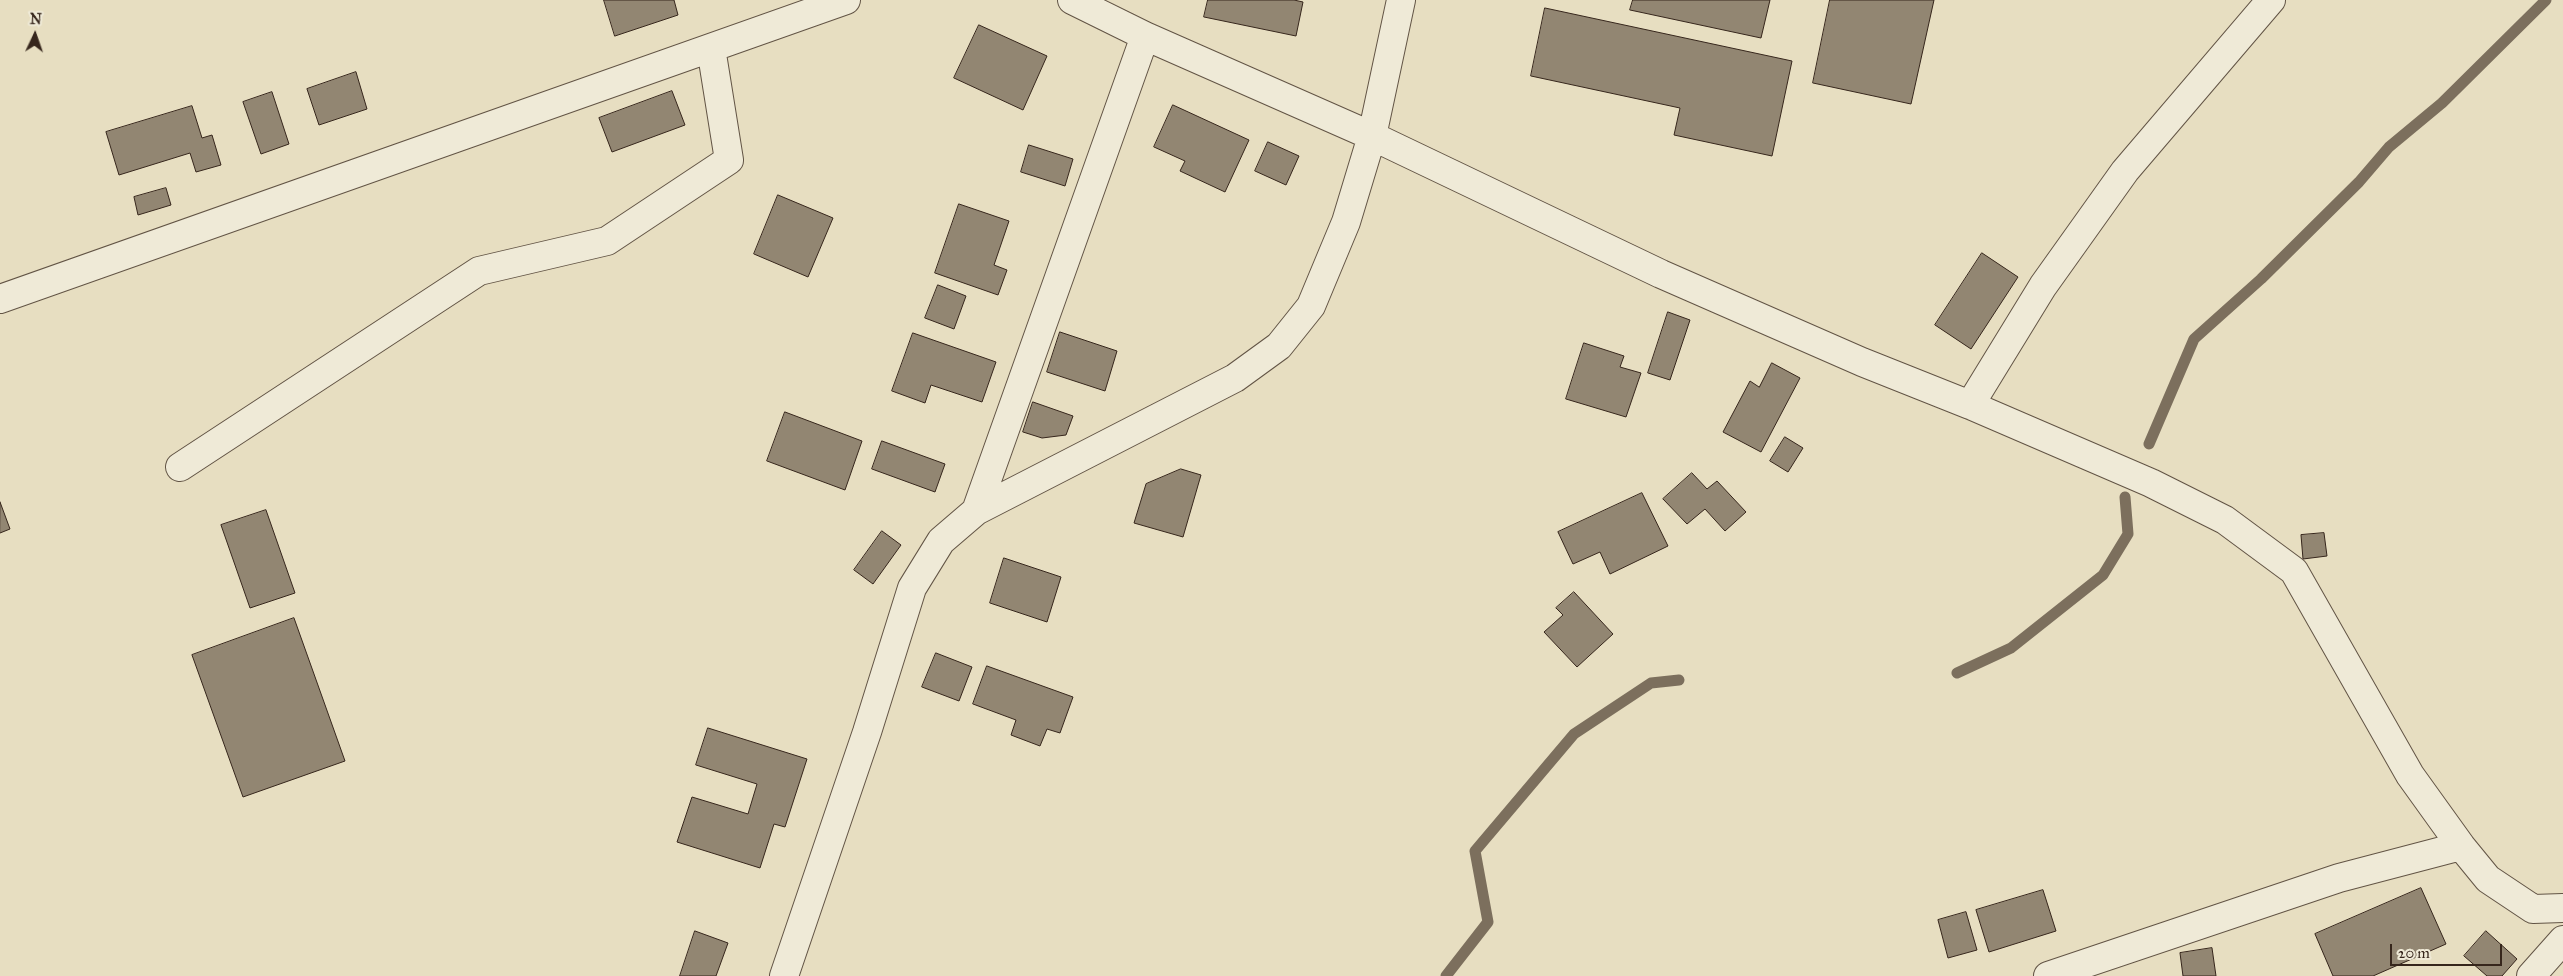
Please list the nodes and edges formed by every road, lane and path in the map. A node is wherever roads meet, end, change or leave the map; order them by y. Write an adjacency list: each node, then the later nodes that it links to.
1 (846, 0): 6 (street)
2 (1072, 0): 5 (street)
3 (1401, 0): 7 (street)
4 (2271, 0): 9 (street)
5 (1145, 36): 7 (street); 11 (street)
6 (711, 48): 8 (street); 10 (street)
7 (1372, 136): 9 (street); 11 (street)
8 (0, 299)
9 (1970, 405): 12 (street)
10 (180, 467)
11 (976, 511): 15 (street)
12 (2461, 846): 13 (street); 16 (street)
13 (2563, 908)
14 (2563, 940): 17 (street)
15 (784, 976)
16 (2048, 976)
17 (2531, 976)

